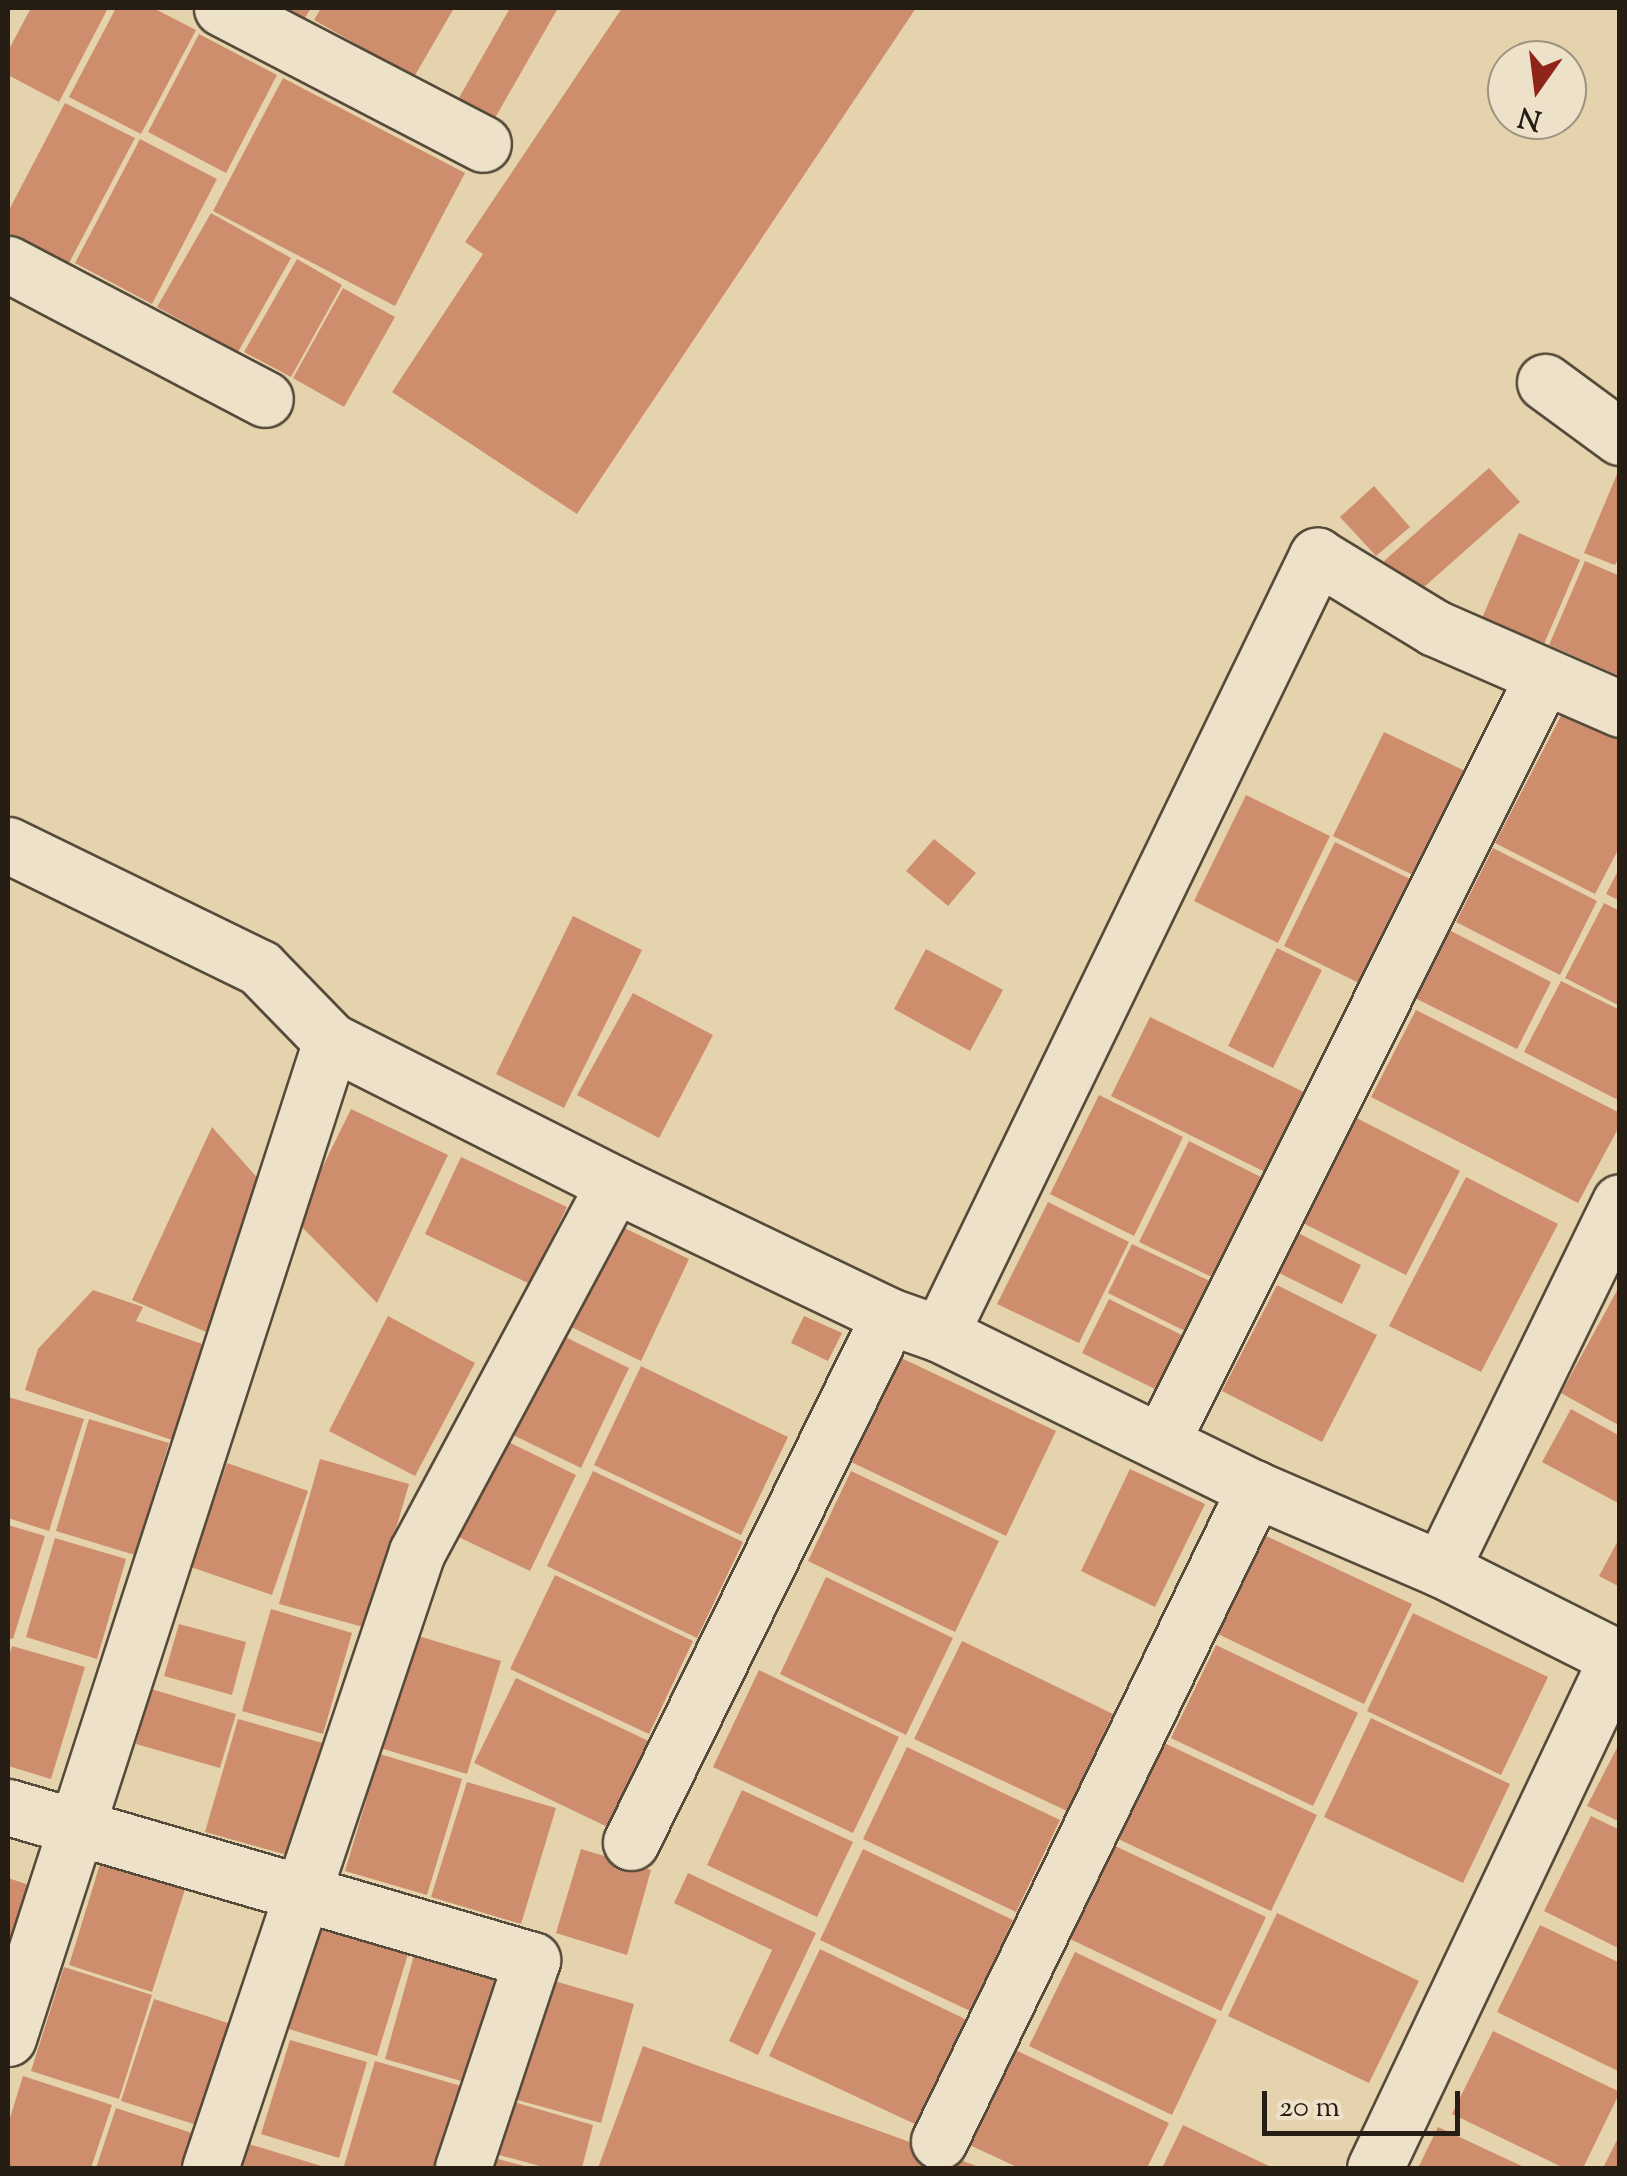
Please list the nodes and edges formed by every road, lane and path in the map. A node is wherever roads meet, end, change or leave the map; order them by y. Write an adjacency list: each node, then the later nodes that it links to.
1 (222, 8): 2 (street)
2 (483, 144)
3 (8, 264): 5 (street)
4 (1545, 382): 6 (street)
5 (266, 400)
6 (1620, 437)
7 (1544, 676): 8 (street); 14 (street); 15 (street)
8 (1620, 708)
9 (8, 845): 10 (street)
10 (331, 1041): 11 (street); 20 (street)
11 (614, 1184): 13 (street); 22 (street)
12 (1620, 1202): 17 (street)
13 (889, 1316): 14 (street); 21 (street)
14 (940, 1334): 15 (street)
15 (1162, 1440): 16 (street)
16 (1255, 1489): 17 (street); 24 (street)
17 (1441, 1569): 18 (street)
18 (1618, 1658): 27 (street)
19 (8, 1807): 20 (street)
20 (75, 1826): 22 (street); 23 (street)
21 (631, 1842)
22 (302, 1890): 25 (street); 26 (street)
23 (8, 2038)
24 (940, 2141)
25 (210, 2168)
26 (463, 2168)
27 (1375, 2168)

